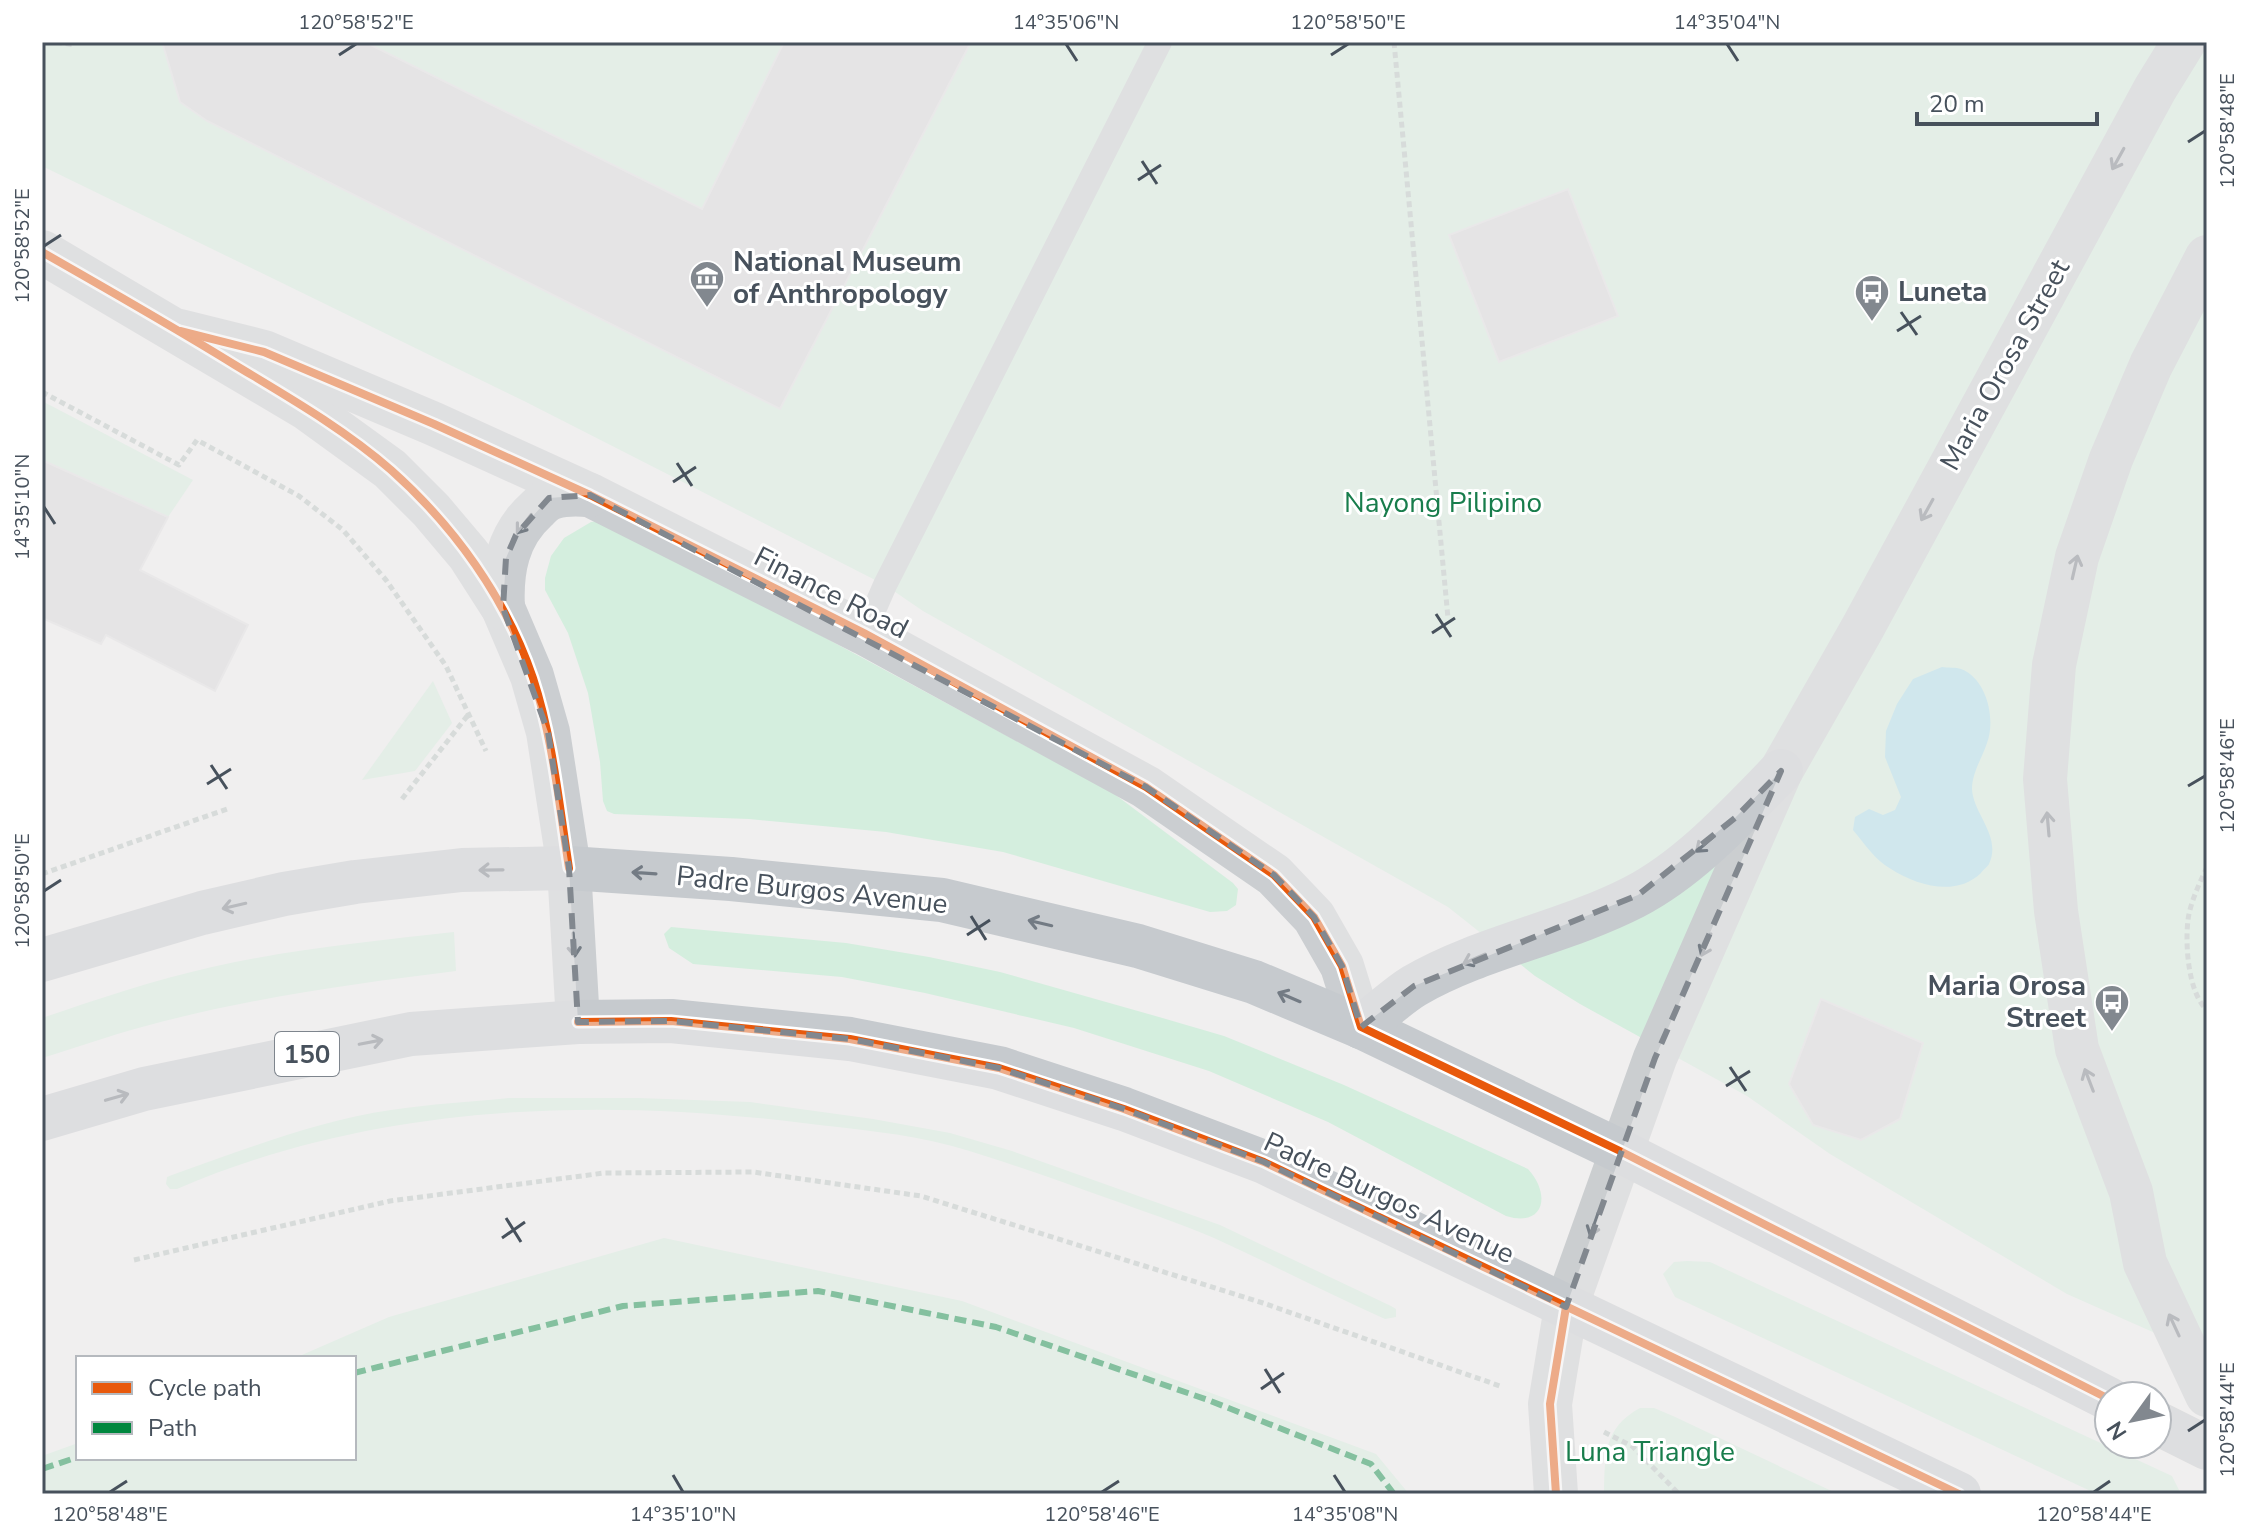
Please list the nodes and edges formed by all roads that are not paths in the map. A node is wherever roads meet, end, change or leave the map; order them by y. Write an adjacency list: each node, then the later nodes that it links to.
1 (1160, 42): 8 (lane)
2 (2184, 42): 9 (street, Maria Orosa Street, one-way to 9)
3 (42, 252): 5 (main road, Finance Road)
4 (2207, 257): 18 (street, one-way to 4)
5 (180, 331): 6 (main road, Finance Road); 7 (main road, Finance Road)
6 (590, 495): 7 (main road, one-way to 7); 8 (main road, Finance Road)
7 (503, 608): 10 (main road, Finance Road)
8 (864, 633): 13 (main road, Finance Road)
9 (1781, 771): 13 (main road, one-way to 13); 15 (street, Maria Orosa Street, one-way to 15)
10 (569, 868): 11 (main road, Padre Burgos Avenue, one-way to 11); 12 (main road, Finance Road, one-way to 12); 13 (main road, Padre Burgos Avenue, one-way to 10)
11 (42, 960)
12 (578, 1022): 14 (main road, Padre Burgos Avenue / 150, one-way to 12); 16 (main road, Padre Burgos Avenue / 150)
13 (1361, 1027): 15 (main road, Padre Burgos Avenue)
14 (42, 1119)
15 (1620, 1151): 16 (street, Maria Orosa Street, one-way to 16); 17 (main road, Padre Burgos Avenue)
16 (1566, 1307): 21 (street, Maria Orosa Street); 22 (main road, Padre Burgos Avenue / 150)
17 (2093, 1391)
18 (2207, 1395)
19 (2173, 1431): 20 (main road)
20 (2207, 1448)
21 (1556, 1494)
22 (1959, 1494)

